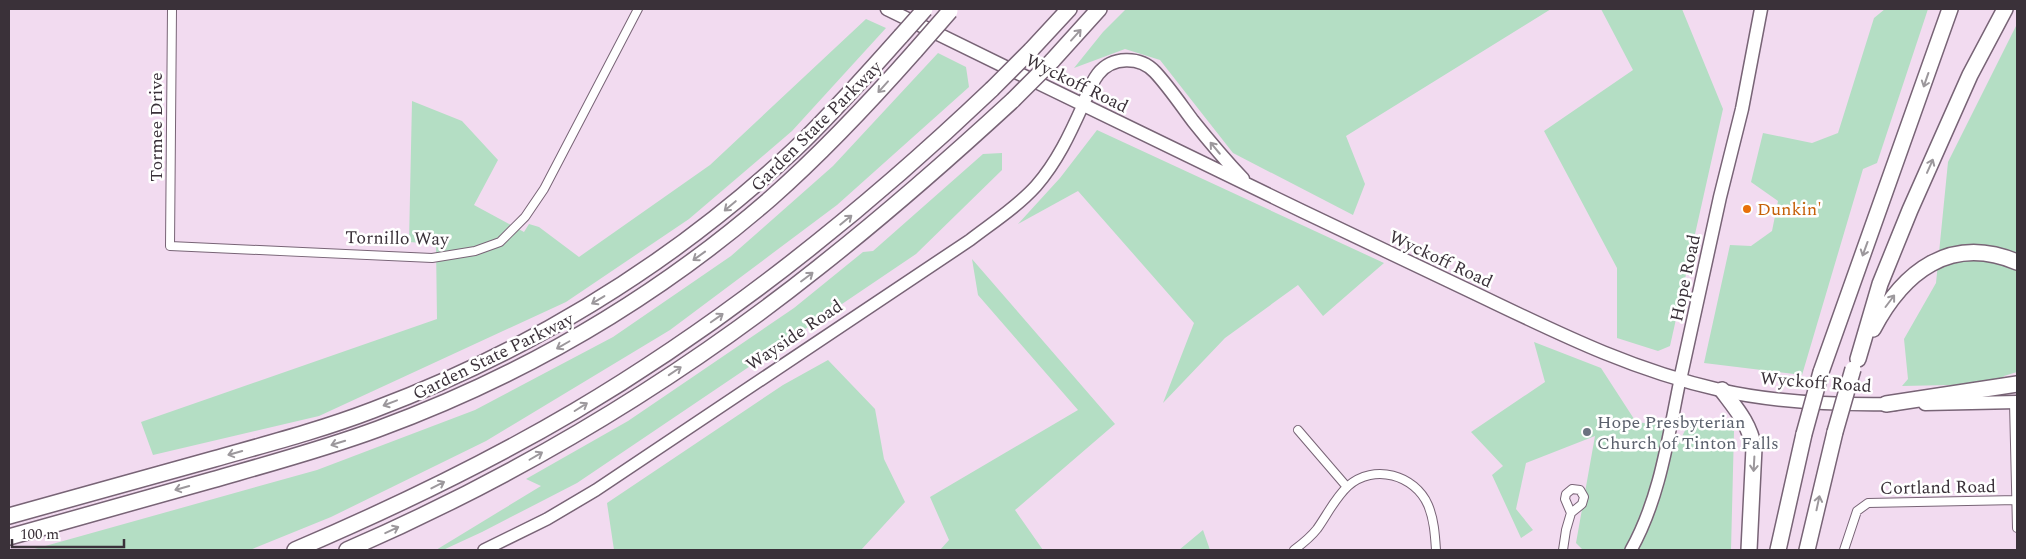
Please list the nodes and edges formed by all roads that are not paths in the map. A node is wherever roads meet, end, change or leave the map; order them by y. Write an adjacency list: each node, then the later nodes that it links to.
1 (172, 9): 17 (street, Tormee Drive)
2 (638, 9): 17 (street, Tornillo Way)
3 (887, 9): 15 (main road, Wyckoff Road)
4 (925, 9): 29 (highway, Garden State Parkway, one-way to 29, bridge)
5 (1069, 9): 32 (highway, one-way to 5, bridge)
6 (1099, 9): 33 (highway, one-way to 6, bridge)
7 (1761, 9): 20 (main road, Hope Road)
8 (1946, 9): 13 (highway)
9 (1950, 9): 13 (highway)
10 (1995, 9): 14 (highway)
11 (2005, 9): 14 (highway)
12 (951, 10): 31 (highway, Garden State Parkway, one-way to 31, bridge)
13 (1941, 33): 40 (highway, one-way to 40, bridge)
14 (1970, 75): 19 (highway, one-way to 14)
15 (1083, 105): 16 (main road, Wyckoff Road); 16 (main road, one-way to 15); 34 (street, Wayside Road)
16 (1248, 184): 20 (main road, Wyckoff Road)
17 (170, 246)
18 (2017, 262): 19 (highway, one-way to 18)
19 (1856, 364): 41 (highway, one-way to 19, bridge)
20 (1680, 380): 22 (main road, Wyckoff Road); 38 (street, Hope Road)
21 (2017, 384): 24 (highway)
22 (1722, 390): 24 (main road, Wyckoff Road); 39 (highway, one-way to 39)
23 (2016, 402): 24 (main road, Wyckoff Road); 27 (street)
24 (1886, 404)
25 (1298, 430): 26 (street)
26 (1347, 487): 35 (street); 36 (street)
27 (2017, 500): 30 (street); 42 (street, Cortland Road)
28 (1571, 513): 37 (street)
29 (9, 516)
30 (2017, 528)
31 (9, 537)
32 (295, 550)
33 (347, 550)
34 (484, 550)
35 (1294, 550)
36 (1436, 550)
37 (1563, 550)
38 (1631, 550)
39 (1749, 550)
40 (1778, 550)
41 (1807, 550)
42 (1844, 550)

